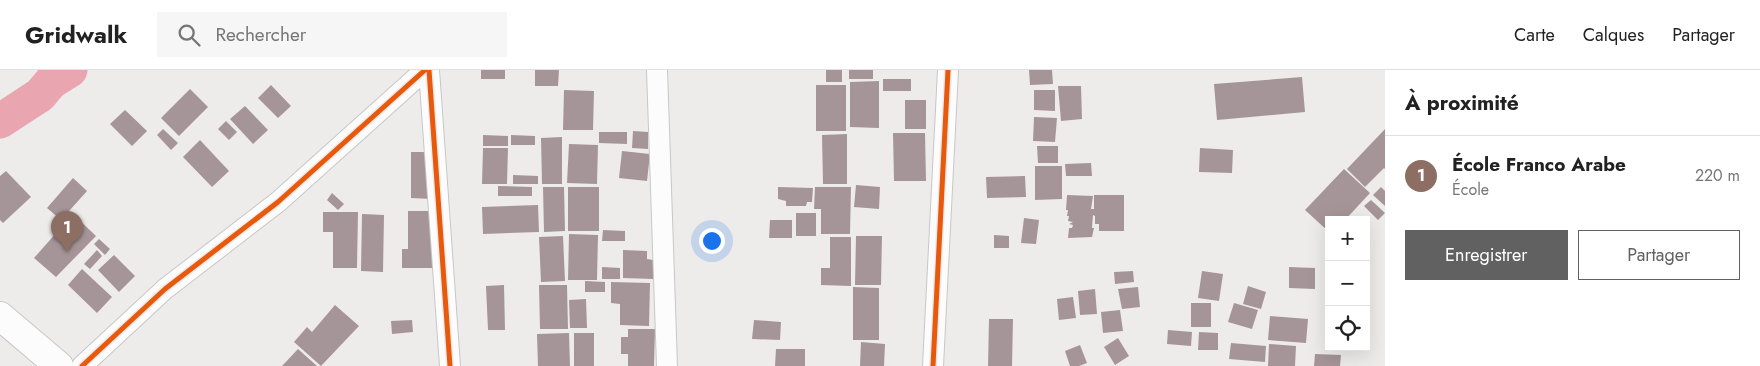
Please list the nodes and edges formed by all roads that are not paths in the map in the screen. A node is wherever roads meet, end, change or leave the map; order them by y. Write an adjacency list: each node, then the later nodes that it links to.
1 (425, 70): 7 (street)
2 (429, 70): 8 (street)
3 (657, 70): 9 (street)
4 (948, 70): 10 (street)
5 (0, 316): 6 (street)
6 (59, 366)
7 (82, 366)
8 (450, 366)
9 (667, 366)
10 (933, 366)

